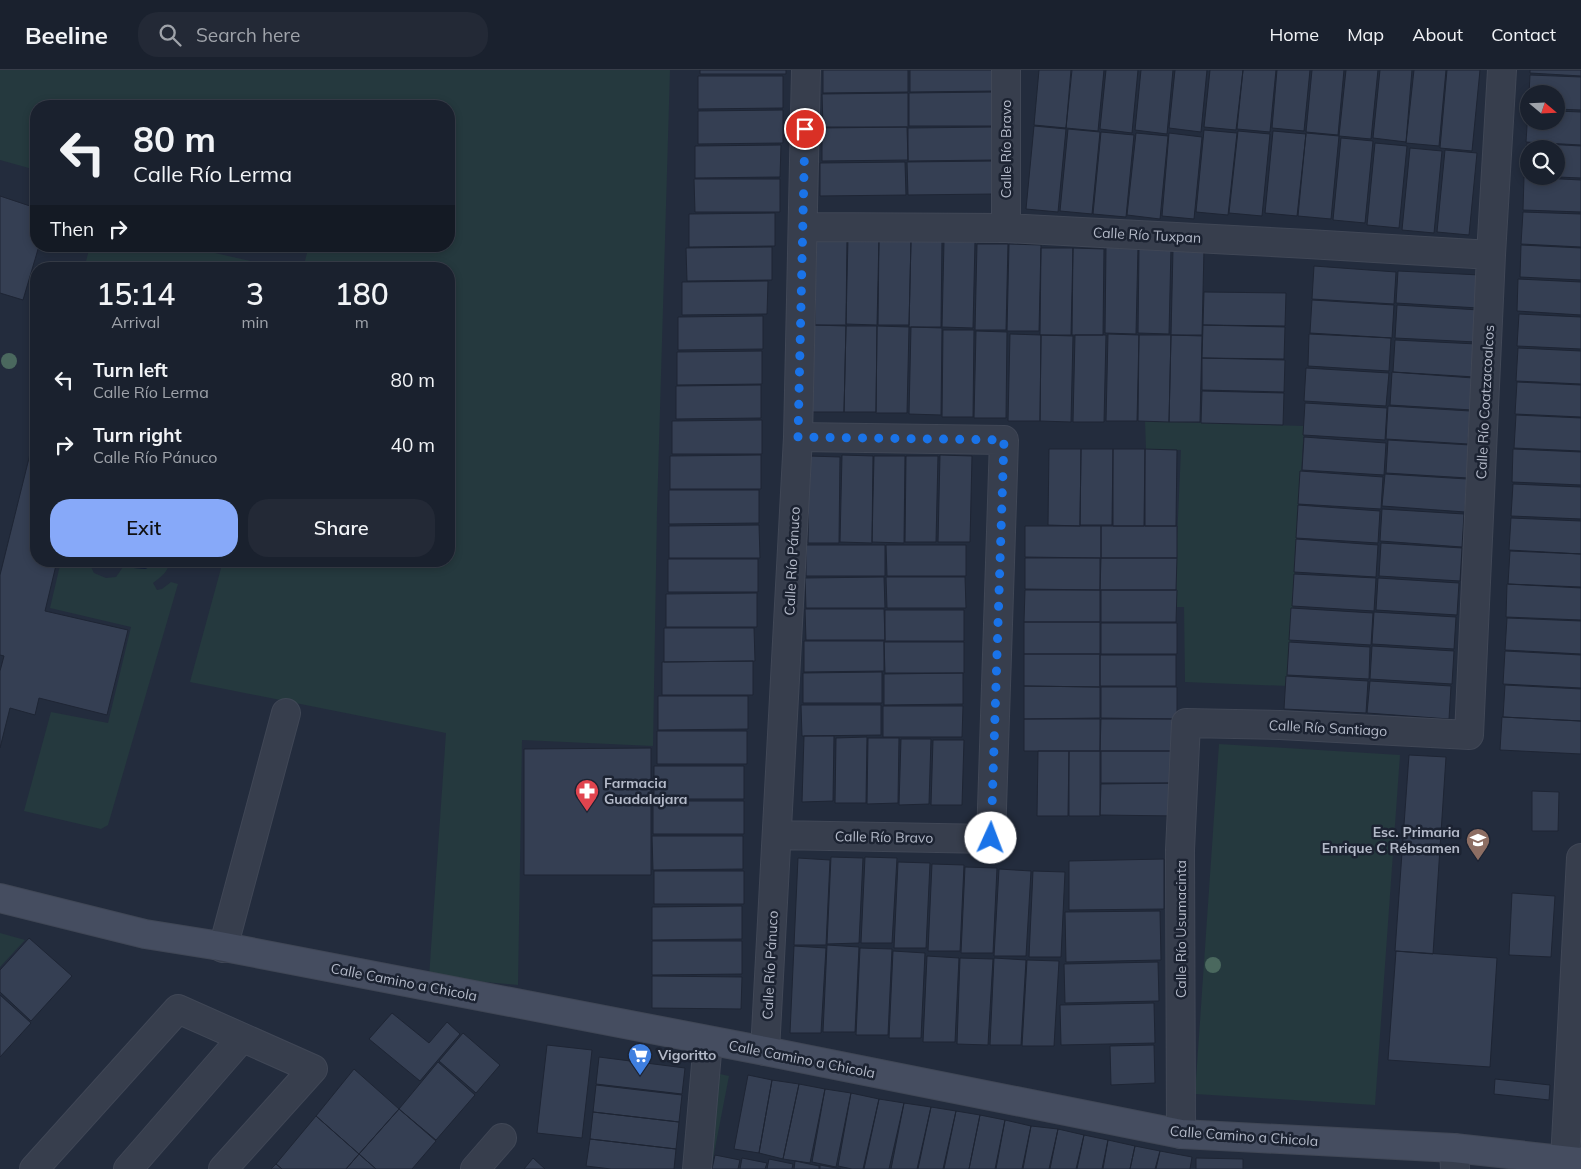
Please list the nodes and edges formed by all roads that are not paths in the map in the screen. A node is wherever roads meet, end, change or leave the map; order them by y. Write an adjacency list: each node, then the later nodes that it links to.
1 (806, 70): 4 (street, Calle Río Pánuco)
2 (1006, 70): 5 (street, Calle Río Bravo)
3 (1502, 70): 6 (street, Calle Río Coatzacoalcos)
4 (803, 227): 5 (street, Calle Río Tuxpan); 7 (street, Calle Río Pánuco)
5 (1006, 228): 6 (street, Calle Río Tuxpan)
6 (1491, 255): 10 (street, Calle Río Coatzacoalcos)
7 (798, 437): 11 (street, Calle Río Pánuco); 11 (street, Calle Río Bravo)
8 (286, 713): 14 (street)
9 (1186, 723): 10 (street, Calle Río Santiago); 18 (street, Calle Río Usumacinta)
10 (1469, 735)
11 (777, 834): 17 (street, Calle Río Pánuco)
12 (1581, 858): 21 (street)
13 (0, 898): 14 (street, Calle Camino a Chicola)
14 (223, 948): 16 (street, Calle Camino a Chicola)
15 (242, 1038): 22 (street); 23 (street); 24 (street)
16 (708, 1041): 17 (street, Calle Camino a Chicola); 26 (street)
17 (765, 1051): 18 (street, Calle Camino a Chicola)
18 (1181, 1134): 20 (street, Calle Camino a Chicola)
19 (502, 1138): 25 (street)
20 (1454, 1159): 21 (street, Calle Camino a Chicola)
21 (1573, 1161)
22 (34, 1169)
23 (128, 1169)
24 (223, 1169)
25 (475, 1169)
26 (697, 1169)

